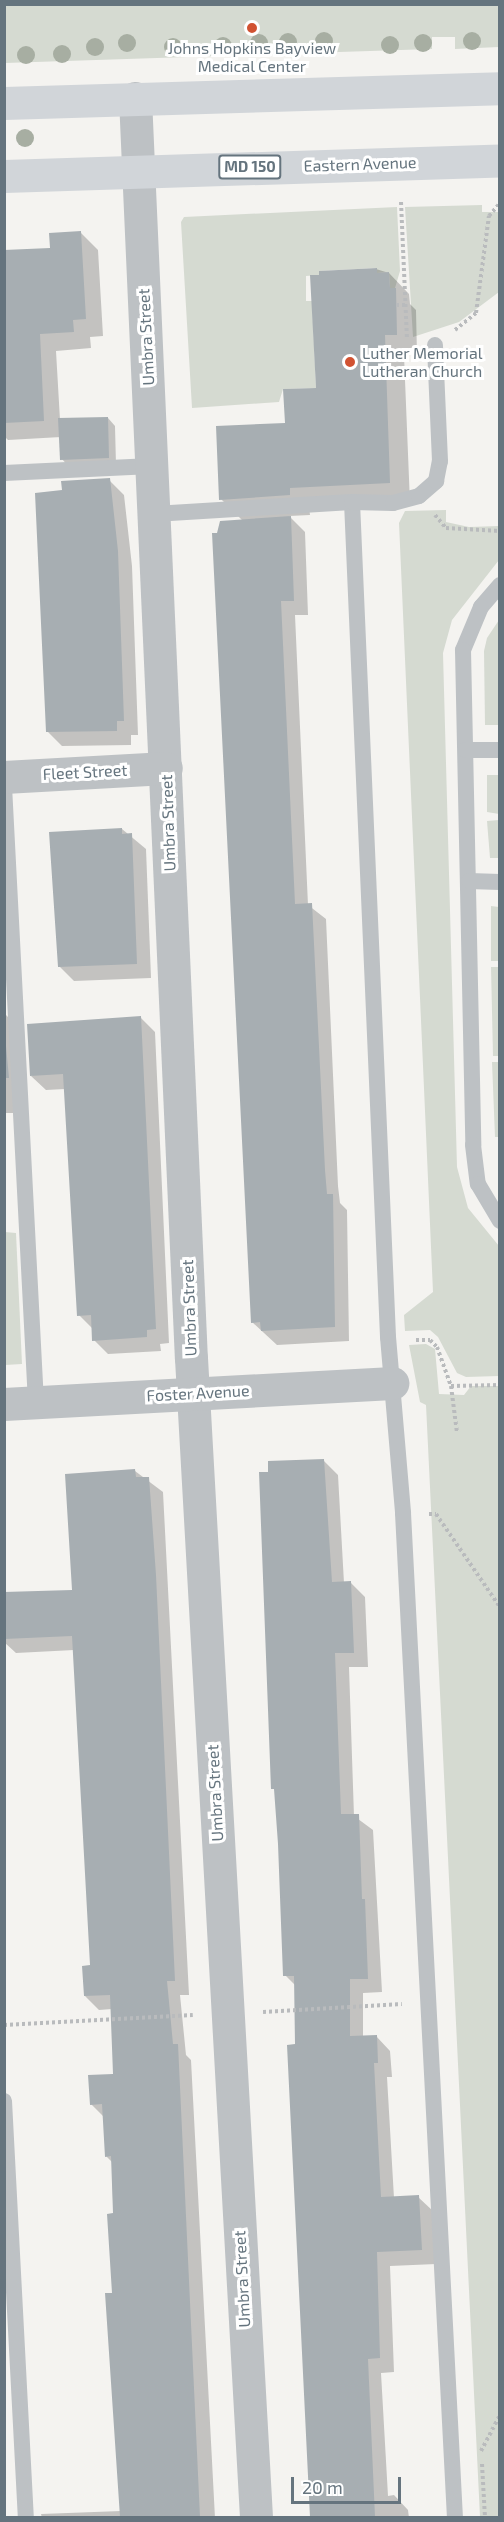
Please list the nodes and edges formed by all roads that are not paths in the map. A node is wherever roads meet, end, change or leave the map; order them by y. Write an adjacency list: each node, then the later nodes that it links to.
1 (500, 88): 2 (main road)
2 (135, 98): 3 (main road); 5 (street, Umbra Street)
3 (4, 103)
4 (498, 161): 5 (main road, Eastern Avenue / MD 150)
5 (138, 171): 6 (main road, Eastern Avenue / MD 150); 8 (street, Umbra Street)
6 (4, 176)
7 (435, 345): 10 (lane)
8 (152, 466): 9 (lane); 11 (street, Umbra Street)
9 (4, 473)
10 (352, 502): 11 (lane); 21 (lane)
11 (154, 514): 15 (street, Umbra Street)
12 (500, 585): 13 (lane)
13 (466, 750): 14 (lane); 18 (lane)
14 (500, 750)
15 (166, 768): 16 (street, Fleet Street); 22 (street, Umbra Street)
16 (4, 777)
17 (4, 786): 23 (lane)
18 (469, 881): 19 (lane); 20 (lane)
19 (500, 882)
20 (500, 1221)
21 (392, 1383): 22 (street, Foster Avenue); 27 (lane)
22 (193, 1393): 23 (street, Foster Avenue); 26 (street, Umbra Street)
23 (20, 1403)
24 (4, 2101): 25 (lane)
25 (26, 2517)
26 (256, 2517)
27 (455, 2517)

